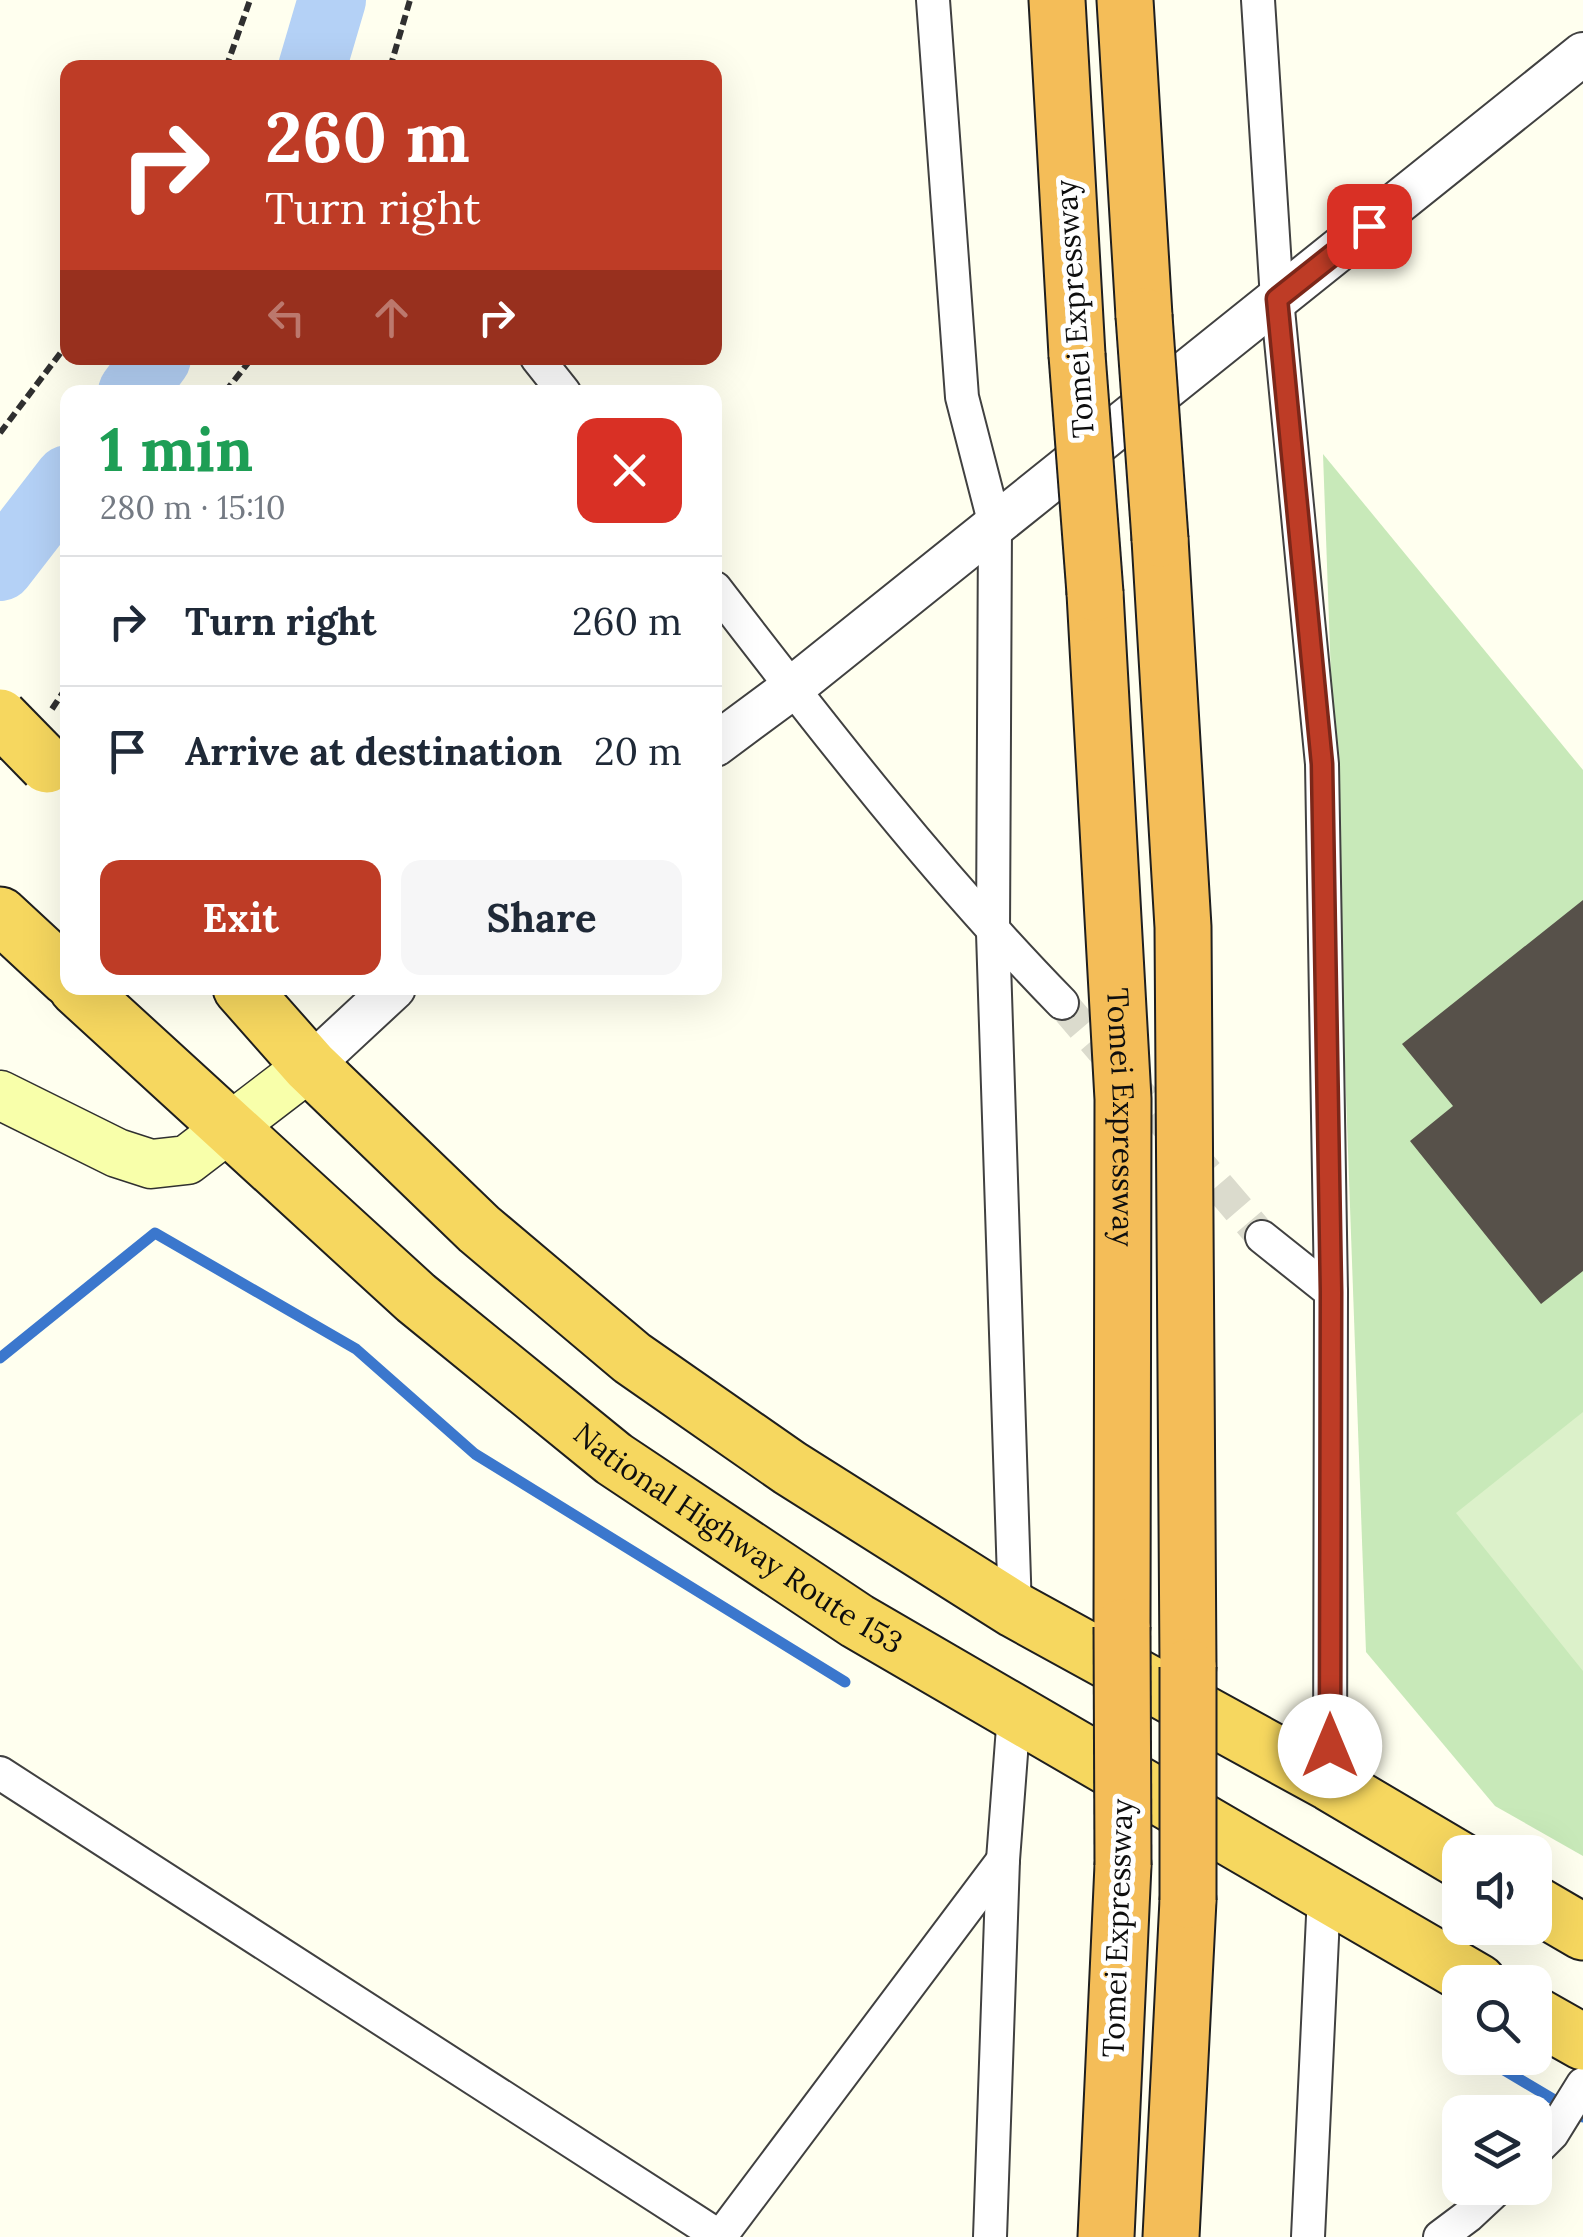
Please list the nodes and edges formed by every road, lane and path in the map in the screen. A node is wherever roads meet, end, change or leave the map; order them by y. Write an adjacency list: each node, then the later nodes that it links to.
1 (250, 0): 8 (path)
2 (410, 0): 9 (path)
3 (932, 0): 17 (street)
4 (1057, 0): 52 (highway, Tomei Expressway, bridge)
5 (1125, 0): 53 (highway, Tomei Expressway, bridge)
6 (1258, 0): 10 (street)
7 (1583, 54): 10 (street)
8 (229, 60)
9 (392, 60)
10 (1277, 299): 17 (street); 34 (street)
11 (60, 353): 16 (path)
12 (246, 365): 14 (path)
13 (543, 365): 15 (street)
14 (231, 385)
15 (558, 385)
16 (0, 432)
17 (995, 525): 19 (street); 24 (street)
18 (722, 597): 19 (street)
19 (792, 688): 21 (street); 24 (street)
20 (0, 717): 22 (highway, bridge)
21 (722, 740)
22 (57, 776)
23 (0, 916): 25 (highway)
24 (993, 933): 29 (street); 35 (street)
25 (60, 971)
26 (86, 995): 32 (highway, National Highway Route 153)
27 (247, 995): 30 (highway)
28 (386, 995): 30 (street)
29 (1062, 1003)
30 (310, 1066): 32 (main road); 35 (highway)
31 (0, 1095): 32 (main road)
32 (230, 1129): 36 (highway, National Highway Route 153)
33 (1262, 1238): 34 (street)
34 (1331, 1292): 38 (street)
35 (1015, 1610): 38 (highway)
36 (1014, 1714): 40 (street); 41 (highway, National Highway Route 153)
37 (0, 1773): 50 (street)
38 (1330, 1784): 39 (highway)
39 (1442, 1849)
40 (1003, 1860): 50 (street); 51 (street)
41 (1324, 1896): 44 (highway, National Highway Route 153); 54 (street)
42 (1552, 1914): 43 (highway)
43 (1583, 1932)
44 (1448, 1965)
45 (1552, 2025): 46 (highway)
46 (1583, 2042)
47 (1583, 2084): 48 (street)
48 (1552, 2134)
49 (1480, 2205): 55 (street)
50 (720, 2237)
51 (990, 2237)
52 (1106, 2237)
53 (1172, 2237)
54 (1308, 2237)
55 (1440, 2237)

